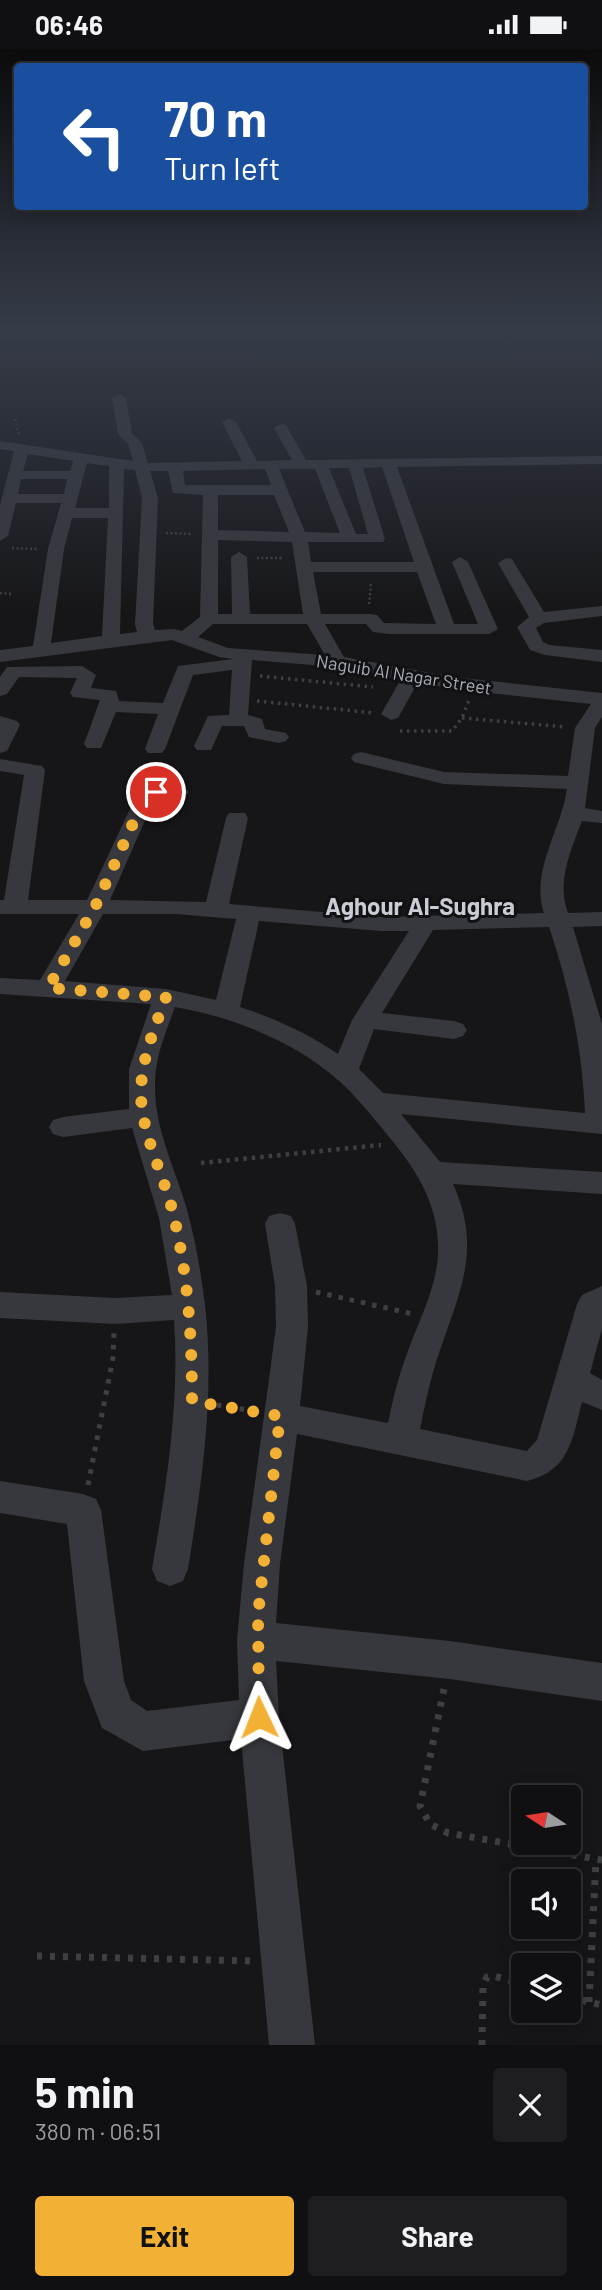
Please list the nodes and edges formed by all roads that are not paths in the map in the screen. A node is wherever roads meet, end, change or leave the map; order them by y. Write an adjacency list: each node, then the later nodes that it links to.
1 (124, 427): 14 (street)
2 (232, 427): 12 (street)
3 (281, 428): 9 (street)
4 (0, 445): 5 (street)
5 (22, 447): 6 (street); 16 (street)
6 (80, 457): 8 (street); 17 (street)
7 (602, 460): 11 (street)
8 (116, 463): 14 (street); 22 (street)
9 (300, 463): 10 (street); 18 (street)
10 (320, 463): 13 (street); 25 (street)
11 (388, 463): 13 (street); 31 (street)
12 (251, 464): 15 (street); 18 (street)
13 (355, 464): 25 (street)
14 (141, 467): 15 (street); 39 (street)
15 (176, 473): 18 (street); 19 (street)
16 (15, 475): 17 (street); 20 (street)
17 (75, 475): 21 (street)
18 (279, 478): 19 (street); 24 (street)
19 (211, 490): 23 (street)
20 (6, 503): 21 (street); 26 (street)
21 (69, 506): 22 (street); 42 (street)
22 (116, 513): 41 (street)
23 (209, 529): 24 (street); 34 (street)
24 (297, 531): 25 (street); 30 (street)
25 (350, 538)
26 (6, 542)
27 (239, 557): 33 (street)
28 (460, 562): 37 (street)
29 (506, 562): 36 (street)
30 (302, 563): 31 (street); 35 (street)
31 (423, 567): 38 (street)
32 (602, 611): 36 (street)
33 (241, 618): 34 (street); 35 (street)
34 (209, 619): 40 (street)
35 (313, 620): 38 (street); 45 (street)
36 (533, 623): 37 (street); 44 (street)
37 (489, 629): 38 (street)
38 (447, 630)
39 (147, 635): 40 (street, Naguib Al Nagar Street); 41 (street, Naguib Al Nagar Street)
40 (186, 637): 46 (street, Naguib Al Nagar Street)
41 (111, 640): 42 (street, Naguib Al Nagar Street)
42 (41, 650): 43 (street, Naguib Al Nagar Street)
43 (0, 656)
44 (602, 656)
45 (337, 661): 46 (street, Naguib Al Nagar Street); 48 (street, Naguib Al Nagar Street)
46 (242, 664): 51 (street); 53 (street)
47 (82, 673): 49 (street); 50 (street)
48 (408, 683): 52 (street); 55 (street, Naguib Al Nagar Street)
49 (0, 690)
50 (108, 705): 51 (street); 57 (street)
51 (172, 709): 60 (street)
52 (391, 714)
53 (243, 721): 56 (street); 58 (street)
54 (0, 722): 59 (street)
55 (596, 722): 63 (street)
56 (279, 737)
57 (94, 744)
58 (204, 746)
59 (0, 747)
60 (155, 749)
61 (361, 758): 63 (street)
62 (0, 765): 68 (street)
63 (579, 783): 65 (street)
64 (178, 792): 69 (street)
65 (574, 813): 66 (street); 73 (street)
66 (602, 817)
67 (237, 818): 70 (street)
68 (8, 906): 69 (street)
69 (95, 907): 70 (street); 76 (street)
70 (216, 909): 71 (street)
71 (249, 913): 74 (street); 78 (street)
72 (602, 919): 73 (street)
73 (558, 920): 74 (street); 84 (street)
74 (425, 924): 79 (street)
75 (0, 986): 76 (street)
76 (48, 988): 77 (street)
77 (166, 997): 78 (street); 83 (street)
78 (227, 1009): 81 (street)
79 (365, 1020): 80 (street); 81 (street)
80 (454, 1030)
81 (345, 1071): 82 (street)
82 (376, 1102): 84 (street); 86 (street)
83 (144, 1117): 85 (street); 91 (street)
84 (601, 1124)
85 (63, 1127)
86 (435, 1172): 87 (street); 95 (street)
87 (602, 1183)
88 (280, 1224): 94 (street)
89 (602, 1300): 92 (street)
90 (0, 1305): 91 (street)
91 (189, 1307): 97 (street)
92 (572, 1380): 93 (street); 95 (street)
93 (602, 1396)
94 (280, 1416): 95 (street); 98 (street)
95 (401, 1440)
96 (0, 1497): 100 (street)
97 (170, 1569)
98 (256, 1640): 99 (street); 100 (street)
99 (602, 1682)
100 (259, 1717): 101 (street)
101 (292, 2045)

